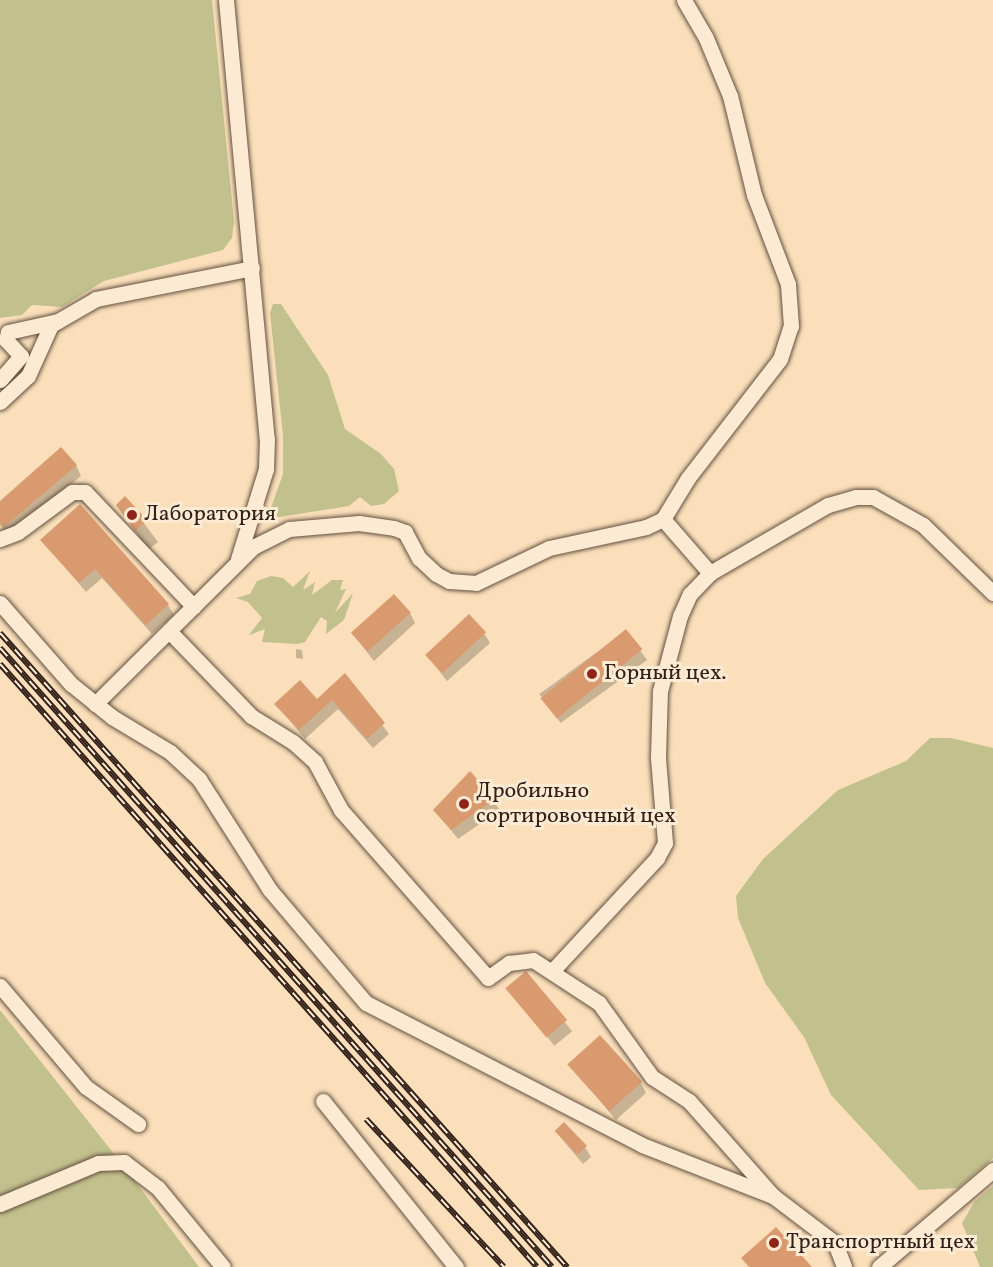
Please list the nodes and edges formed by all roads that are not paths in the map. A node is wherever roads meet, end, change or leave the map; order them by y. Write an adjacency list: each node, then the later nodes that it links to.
1 (226, 0): 3 (lane)
2 (684, 0): 7 (lane)
3 (252, 268): 4 (lane); 9 (lane)
4 (58, 321): 5 (lane); 6 (lane)
5 (0, 380)
6 (0, 402)
7 (663, 519): 9 (lane); 10 (lane)
8 (0, 539): 13 (lane)
9 (237, 562): 13 (lane)
10 (710, 573): 11 (lane); 16 (lane)
11 (993, 593)
12 (0, 603): 15 (lane)
13 (194, 608): 14 (lane)
14 (170, 632): 15 (lane); 16 (lane)
15 (94, 704): 21 (lane)
16 (553, 970): 21 (lane)
17 (0, 986): 19 (lane)
18 (323, 1101): 24 (lane)
19 (138, 1124)
20 (993, 1170): 26 (lane)
21 (773, 1196): 25 (lane)
22 (0, 1204): 23 (lane)
23 (224, 1267)
24 (456, 1267)
25 (844, 1267)
26 (879, 1267)

